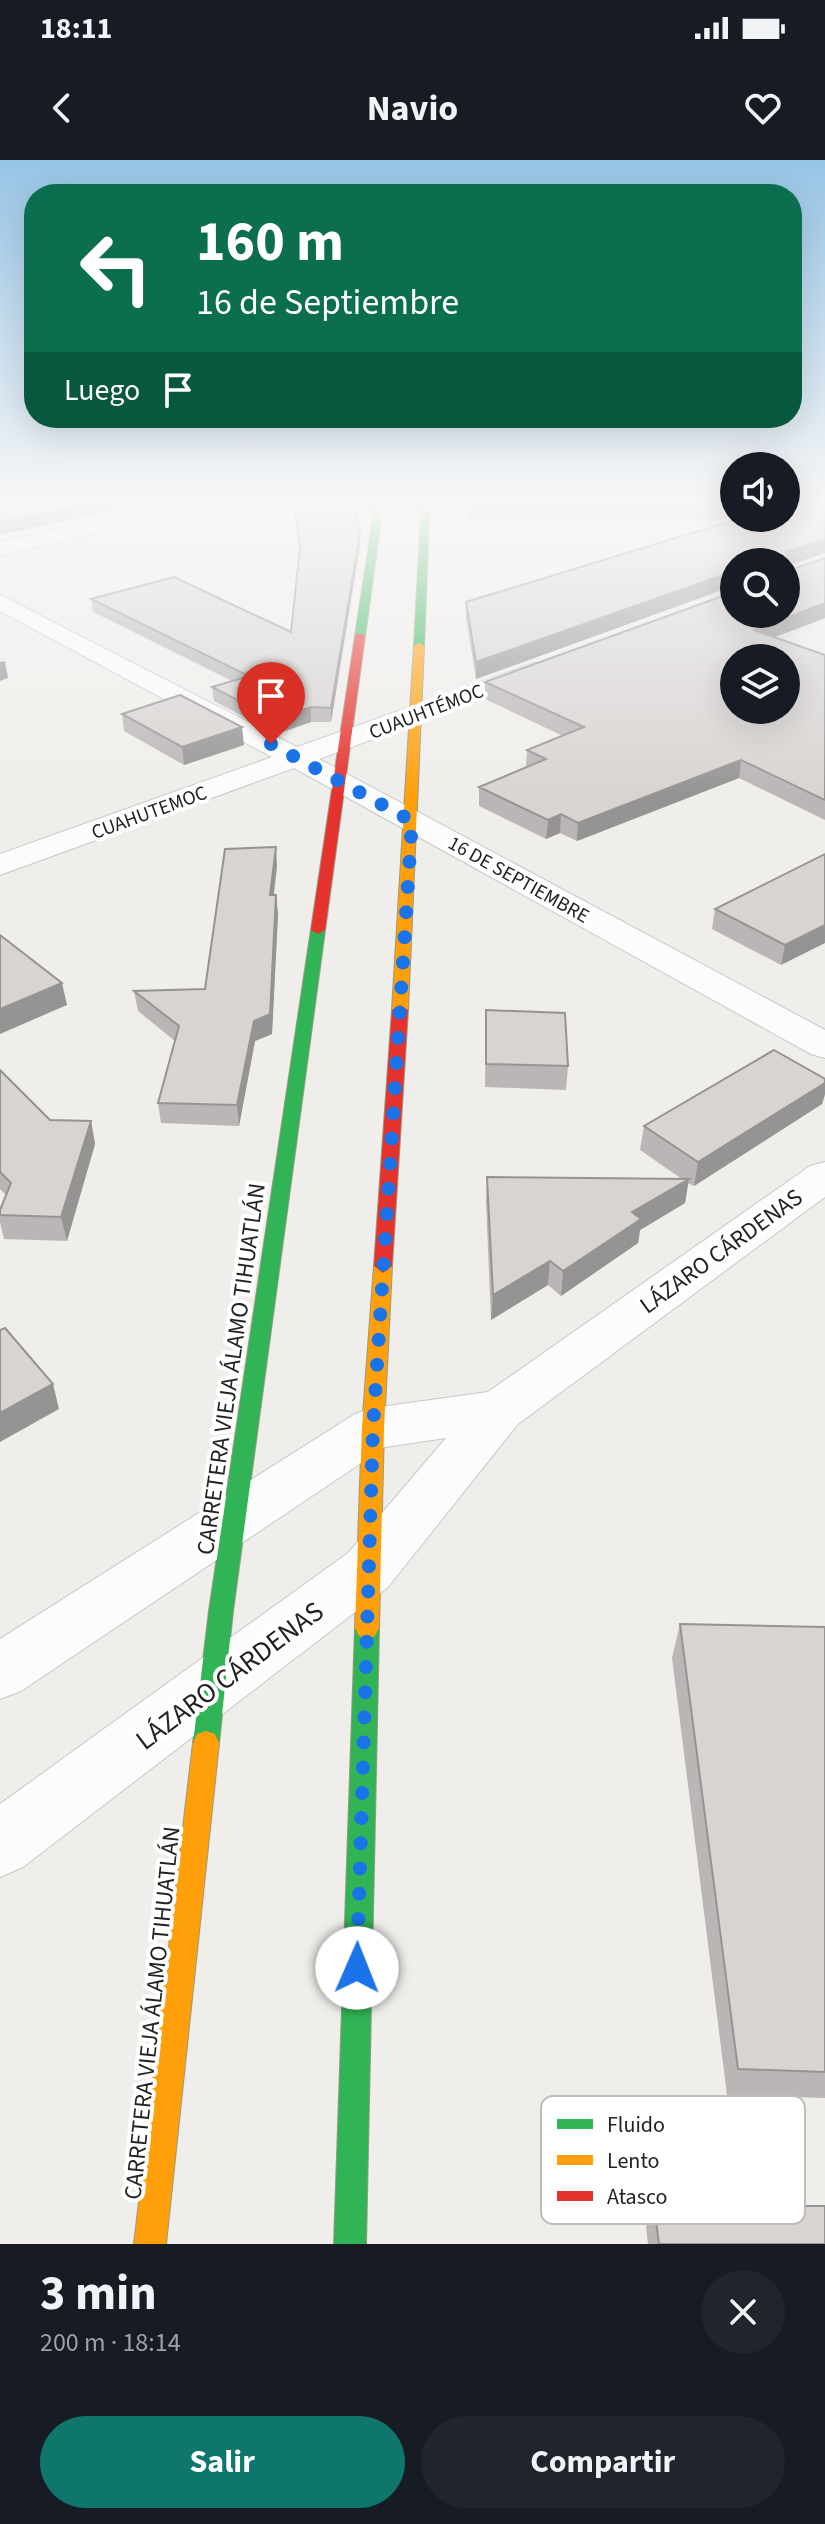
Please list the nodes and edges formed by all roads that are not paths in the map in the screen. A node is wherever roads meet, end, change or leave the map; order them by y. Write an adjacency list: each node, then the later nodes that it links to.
1 (365, 601): 6 (main road, CARRETERA VIEJA ÁLAMO TIHUATLÁN)
2 (420, 601): 5 (main road)
3 (0, 602): 7 (street, 16 DE SEPTIEMBRE)
4 (560, 661): 5 (street, CUAUHTÉMOC)
5 (414, 715): 6 (street, CUAUHTÉMOC); 9 (main road)
6 (345, 742): 7 (street, CUAUHTÉMOC); 8 (main road, CARRETERA VIEJA ÁLAMO TIHUATLÁN)
7 (298, 759): 8 (street, 16 DE SEPTIEMBRE); 10 (street, CUAHUTEMOC)
8 (338, 782): 9 (street, 16 DE SEPTIEMBRE); 15 (main road, CARRETERA VIEJA ÁLAMO TIHUATLÁN)
9 (412, 821): 11 (street, 16 DE SEPTIEMBRE); 14 (main road)
10 (0, 865)
11 (825, 1046)
12 (825, 1176): 13 (street, LÁZARO CÁRDENAS)
13 (500, 1410): 14 (street, LÁZARO CÁRDENAS); 16 (street, LÁZARO CÁRDENAS)
14 (373, 1428): 15 (street, LÁZARO CÁRDENAS); 16 (main road)
15 (234, 1519): 17 (street, LÁZARO CÁRDENAS); 18 (main road, CARRETERA VIEJA ÁLAMO TIHUATLÁN)
16 (368, 1570): 18 (street, LÁZARO CÁRDENAS); 21 (main road)
17 (0, 1672)
18 (212, 1689): 19 (street, LÁZARO CÁRDENAS); 20 (main road, CARRETERA VIEJA ÁLAMO TIHUATLÁN)
19 (0, 1844)
20 (150, 2244)
21 (350, 2244)

